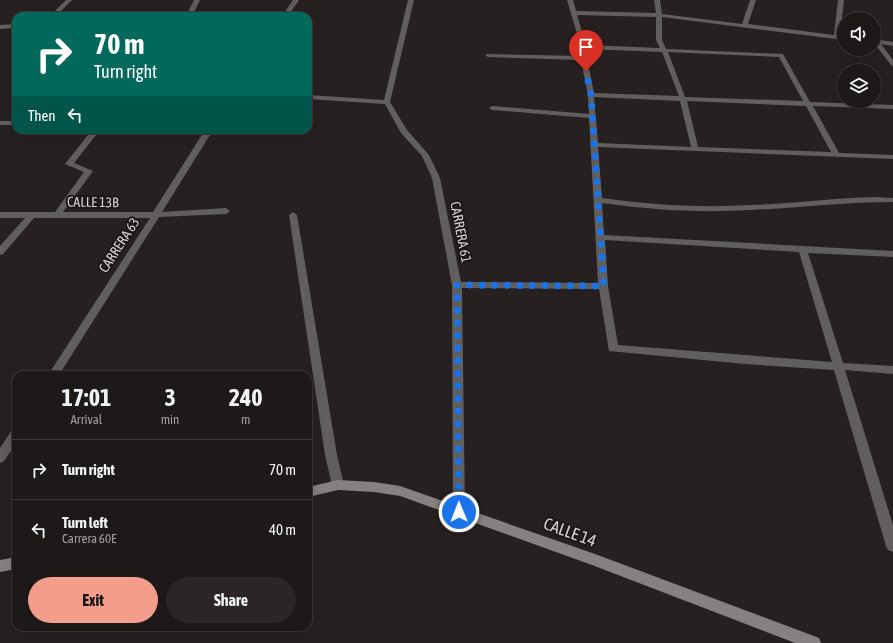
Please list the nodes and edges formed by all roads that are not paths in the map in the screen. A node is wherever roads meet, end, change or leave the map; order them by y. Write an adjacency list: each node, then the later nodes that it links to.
1 (69, 0): 9 (street)
2 (198, 0): 10 (street)
3 (296, 0): 11 (street)
4 (411, 0): 30 (street)
5 (570, 0): 13 (street)
6 (657, 0): 14 (street)
7 (753, 0): 15 (street)
8 (841, 0): 12 (street)
9 (57, 12)
10 (191, 12)
11 (288, 12)
12 (840, 12)
13 (576, 13): 14 (street); 21 (street)
14 (659, 15): 15 (street); 23 (street)
15 (745, 24): 18 (street)
16 (12, 26): 17 (street)
17 (0, 27)
18 (837, 37)
19 (881, 43): 20 (street)
20 (893, 44)
21 (584, 47): 23 (street); 25 (street)
22 (881, 48): 26 (street)
23 (664, 50): 29 (street); 31 (street)
24 (488, 56): 25 (street)
25 (584, 58): 27 (street)
26 (893, 64)
27 (591, 95): 29 (street); 34 (street)
28 (312, 97): 30 (street)
29 (683, 99): 31 (street); 40 (street)
30 (387, 102): 55 (street, CARRERA 61)
31 (807, 104): 32 (street); 41 (street)
32 (893, 107)
33 (492, 108): 34 (street)
34 (592, 116): 39 (street)
35 (12, 123): 36 (street)
36 (0, 124)
37 (93, 134): 47 (street)
38 (207, 134): 50 (street, CARRERA 63)
39 (594, 146): 40 (street); 43 (street)
40 (695, 150): 41 (street)
41 (836, 154): 42 (street)
42 (893, 157)
43 (597, 200): 44 (street); 51 (street)
44 (893, 200)
45 (226, 211): 50 (street, CALLE 13B)
46 (32, 214): 47 (street, CALLE 13B); 48 (street, CALLE 13B); 53 (street)
47 (58, 214): 50 (street, CALLE 13B)
48 (0, 215)
49 (293, 215): 62 (street)
50 (156, 216): 59 (street, CARRERA 63)
51 (599, 237): 52 (street); 56 (street)
52 (803, 250): 54 (street); 57 (street)
53 (0, 252)
54 (893, 254)
55 (457, 285): 56 (street); 64 (street, CARRERA 61)
56 (604, 286): 57 (street)
57 (840, 367): 58 (street); 65 (street)
58 (893, 370)
59 (56, 371)
60 (12, 439): 61 (street)
61 (0, 458)
62 (338, 485): 63 (street, CALLE 14); 64 (street, CALLE 14)
63 (312, 491)
64 (459, 512): 68 (street, CALLE 14)
65 (893, 546)
66 (12, 564): 67 (street)
67 (0, 566)
68 (814, 643)

